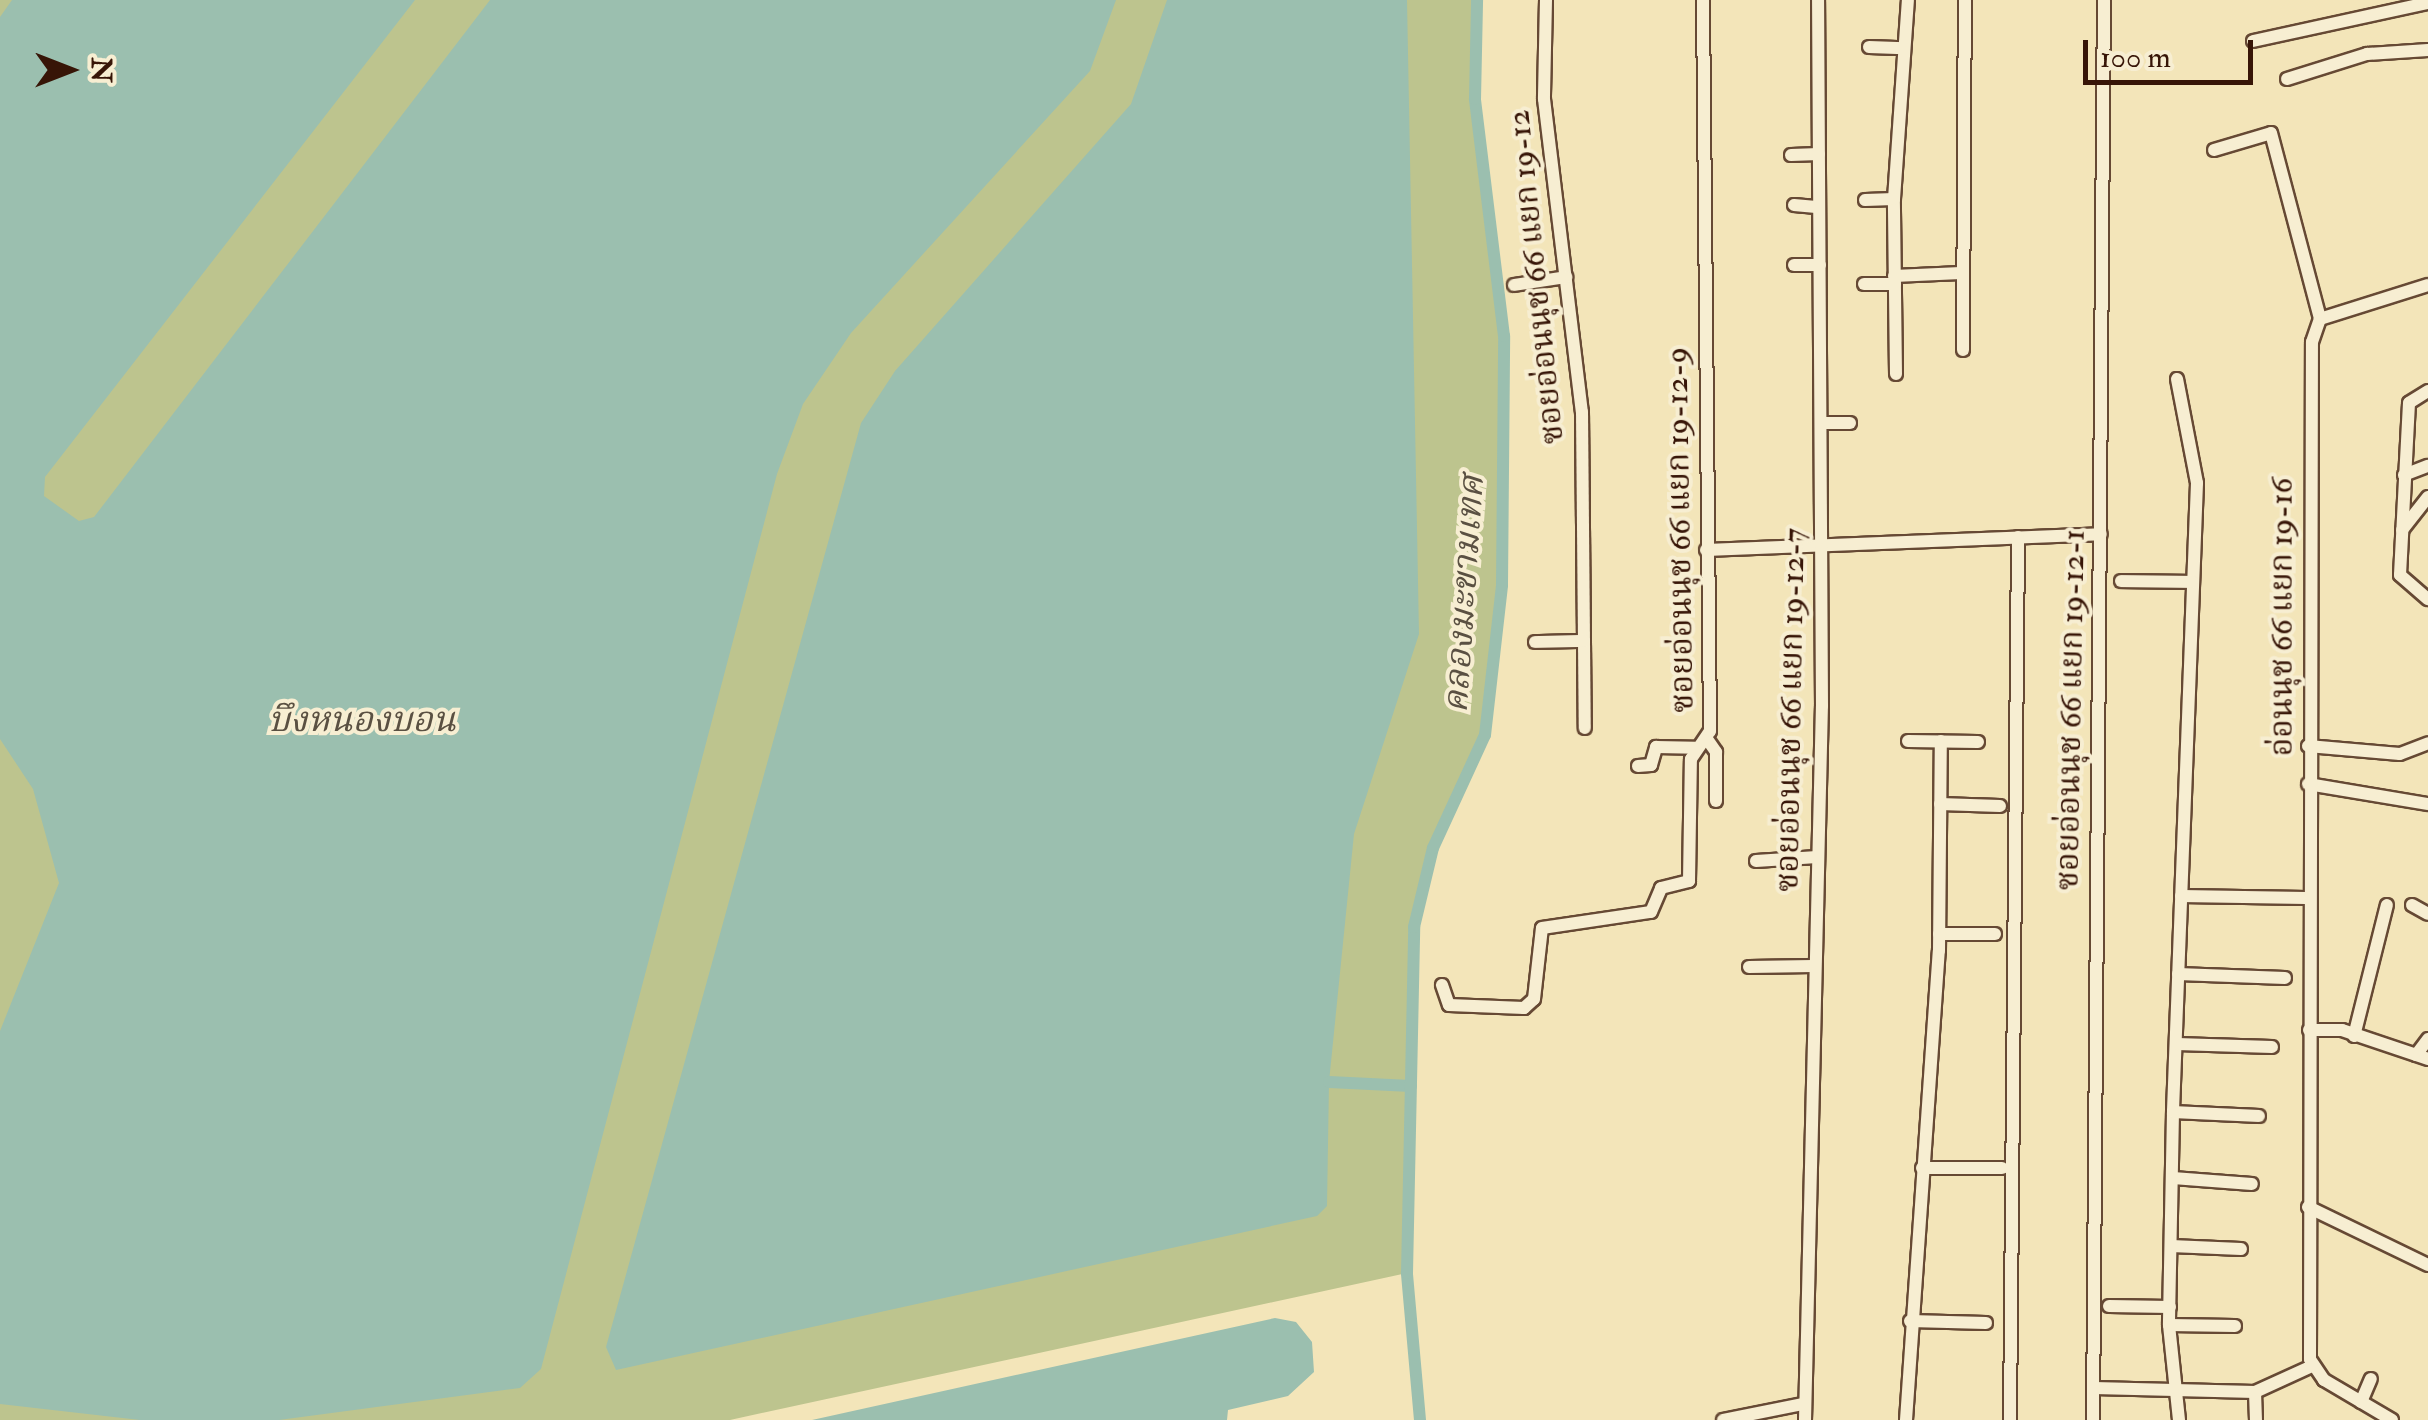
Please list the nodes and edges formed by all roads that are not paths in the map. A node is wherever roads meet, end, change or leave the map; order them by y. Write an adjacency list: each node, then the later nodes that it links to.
1 (1546, 0): 23 (street, ซอยอ่อนนุช 66 แยก 19-12)
2 (1704, 0): 42 (street, ซอยอ่อนนุช 66 แยก 19-12-9)
3 (1818, 0): 14 (street, ซอยอ่อนนุช 66 แยก 19-12-7)
4 (1908, 0): 10 (street)
5 (1966, 0): 22 (street)
6 (2104, 0): 39 (street, ซอยอ่อนนุช 66 แยก 19-12-1)
7 (2428, 3): 8 (street)
8 (2253, 41)
9 (1869, 47): 10 (street)
10 (1904, 48): 16 (street)
11 (2428, 50): 12 (street)
12 (2287, 80)
13 (2214, 150): 28 (street)
14 (1819, 154): 15 (street); 19 (street, ซอยอ่อนนุช 66 แยก 19-12-7)
15 (1791, 155)
16 (1894, 199): 17 (street); 24 (street)
17 (1865, 200)
18 (1794, 205): 19 (street)
19 (1819, 206): 21 (street, ซอยอ่อนนุช 66 แยก 19-12-7)
20 (1794, 265): 21 (street)
21 (1820, 265): 33 (street, ซอยอ่อนนุช 66 แยก 19-12-7)
22 (1960, 274): 24 (street); 29 (street)
23 (1566, 276): 25 (street); 46 (street, ซอยอ่อนนุช 66 แยก 19-12)
24 (1895, 280): 26 (street); 30 (street)
25 (1514, 284)
26 (1864, 284)
27 (2428, 286): 28 (street)
28 (2320, 319): 54 (street, อ่อนนุช 66 แยก 19-16)
29 (1963, 350)
30 (1896, 374)
31 (2176, 379): 44 (street)
32 (2428, 391): 36 (street)
33 (1821, 423): 34 (street); 41 (street, ซอยอ่อนนุช 66 แยก 19-12-7)
34 (1850, 423)
35 (2428, 466): 36 (street)
36 (2404, 476): 38 (street)
37 (2428, 497): 38 (street)
38 (2402, 530): 45 (street)
39 (2102, 534): 40 (street); 100 (street, ซอยอ่อนนุช 66 แยก 19-12-1)
40 (2018, 537): 41 (street); 108 (street)
41 (1822, 545): 42 (street); 62 (street, ซอยอ่อนนุช 66 แยก 19-12-7)
42 (1706, 550): 49 (street, ซอยอ่อนนุช 66 แยก 19-12-9)
43 (2121, 581): 44 (street)
44 (2192, 582): 64 (street)
45 (2428, 599)
46 (1584, 641): 47 (street); 48 (street, ซอยอ่อนนุช 66 แยก 19-12)
47 (1536, 642)
48 (1585, 728)
49 (1707, 738): 55 (street, ซอยอ่อนนุช 66 แยก 19-12-9); 58 (street)
50 (1908, 741): 51 (street)
51 (1941, 742): 52 (street); 59 (street)
52 (1978, 742)
53 (2428, 743): 54 (street)
54 (2308, 746): 57 (street, อ่อนนุช 66 แยก 19-16)
55 (1695, 748): 56 (street); 75 (street, ซอยอ่อนนุช 66 แยก 19-12-9)
56 (1638, 766)
57 (2308, 784): 60 (street); 65 (street, อ่อนนุช 66 แยก 19-16)
58 (1716, 801)
59 (1940, 804): 61 (street); 69 (street)
60 (2428, 804)
61 (2000, 806)
62 (1817, 857): 63 (street); 71 (street, ซอยอ่อนนุช 66 แยก 19-12-7)
63 (1756, 861)
64 (2181, 896): 65 (street); 73 (street)
65 (2306, 898): 76 (street, อ่อนนุช 66 แยก 19-16)
66 (2386, 905): 77 (street)
67 (2412, 906): 68 (street)
68 (2428, 914)
69 (1940, 934): 70 (street); 84 (street)
70 (1995, 934)
71 (1813, 966): 72 (street); 104 (street, ซอยอ่อนนุช 66 แยก 19-12-7)
72 (1750, 967)
73 (2178, 974): 74 (street); 79 (street)
74 (2285, 978)
75 (1442, 985)
76 (2309, 1030): 77 (street); 88 (street, อ่อนนุช 66 แยก 19-16)
77 (2354, 1036): 81 (street)
78 (2428, 1039): 81 (street)
79 (2177, 1044): 80 (street); 82 (street)
80 (2272, 1047)
81 (2422, 1057)
82 (2173, 1112): 83 (street); 86 (street)
83 (2260, 1116)
84 (1922, 1168): 85 (street); 94 (street)
85 (2002, 1168)
86 (2173, 1178): 87 (street); 89 (street)
87 (2252, 1184)
88 (2308, 1207): 91 (street); 98 (street, อ่อนนุช 66 แยก 19-16)
89 (2171, 1246): 90 (street); 93 (street)
90 (2241, 1250)
91 (2428, 1264)
92 (2108, 1306): 93 (street)
93 (2170, 1307): 96 (street)
94 (1910, 1321): 95 (street); 107 (street)
95 (1986, 1323)
96 (2169, 1325): 97 (street); 101 (street)
97 (2235, 1326)
98 (2312, 1366): 102 (street); 103 (street)
99 (2370, 1379): 103 (street)
100 (2094, 1388): 101 (street); 109 (street, ซอยอ่อนนุช 66 แยก 19-12-1)
101 (2177, 1392): 102 (street); 110 (street)
102 (2255, 1392): 111 (street)
103 (2361, 1402): 112 (street)
104 (1802, 1404): 105 (street); 106 (street, ซอยอ่อนนุช 66 แยก 19-12-7)
105 (1723, 1420)
106 (1805, 1420)
107 (1906, 1420)
108 (2010, 1420)
109 (2093, 1420)
110 (2180, 1420)
111 (2256, 1420)
112 (2392, 1420)

